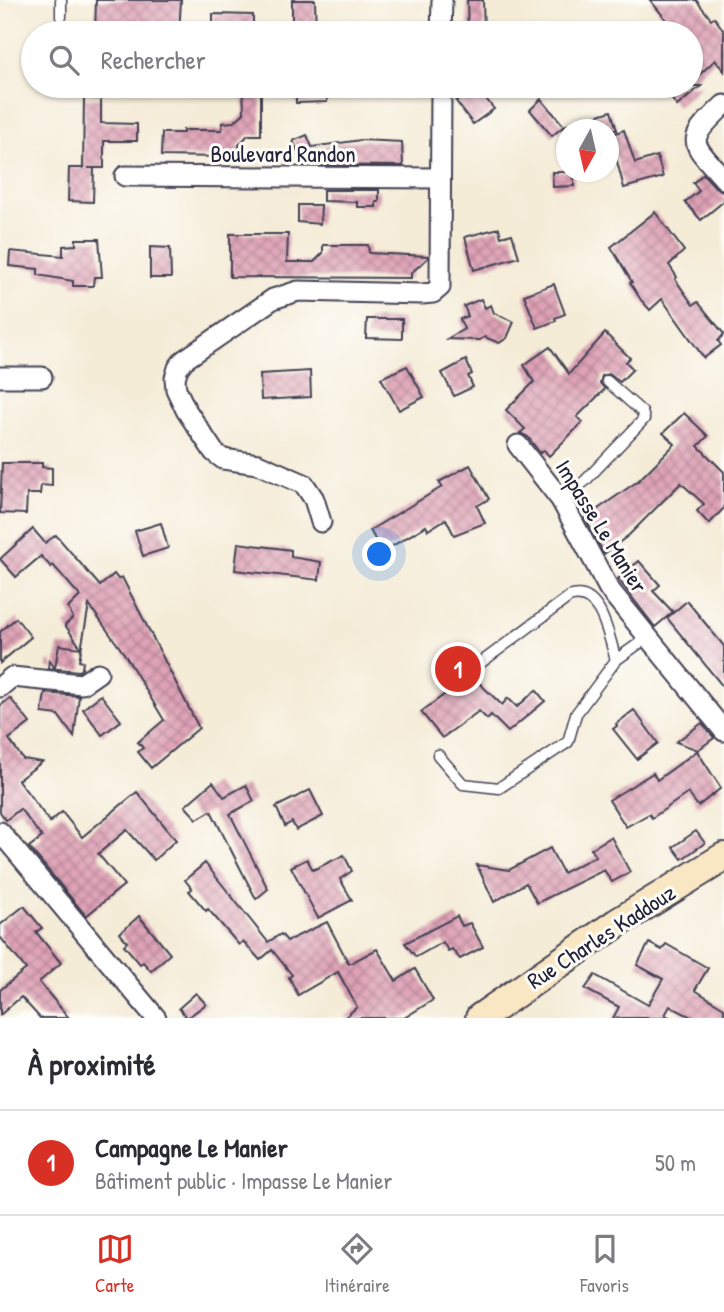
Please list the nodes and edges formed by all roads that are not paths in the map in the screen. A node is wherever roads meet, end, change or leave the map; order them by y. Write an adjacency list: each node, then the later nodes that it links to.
1 (61, 0): 3 (lane)
2 (442, 0): 4 (street)
3 (61, 17)
4 (442, 21)
5 (441, 98): 8 (street)
6 (724, 105): 9 (street)
7 (125, 176): 8 (street, Boulevard Randon)
8 (440, 178): 15 (street)
9 (724, 179)
10 (0, 377): 11 (street)
11 (42, 377)
12 (607, 382): 14 (lane)
13 (518, 444): 14 (street, Impasse Le Manier)
14 (561, 500): 16 (street, Impasse Le Manier)
15 (321, 522)
16 (648, 637): 17 (lane); 21 (street, Impasse Le Manier)
17 (616, 660): 18 (lane); 22 (lane)
18 (471, 670)
19 (99, 673): 20 (street)
20 (0, 687)
21 (724, 730)
22 (438, 755)
23 (0, 832): 26 (street)
24 (724, 858): 25 (street, Rue Charles Kaddouz)
25 (487, 1016)
26 (156, 1018)

